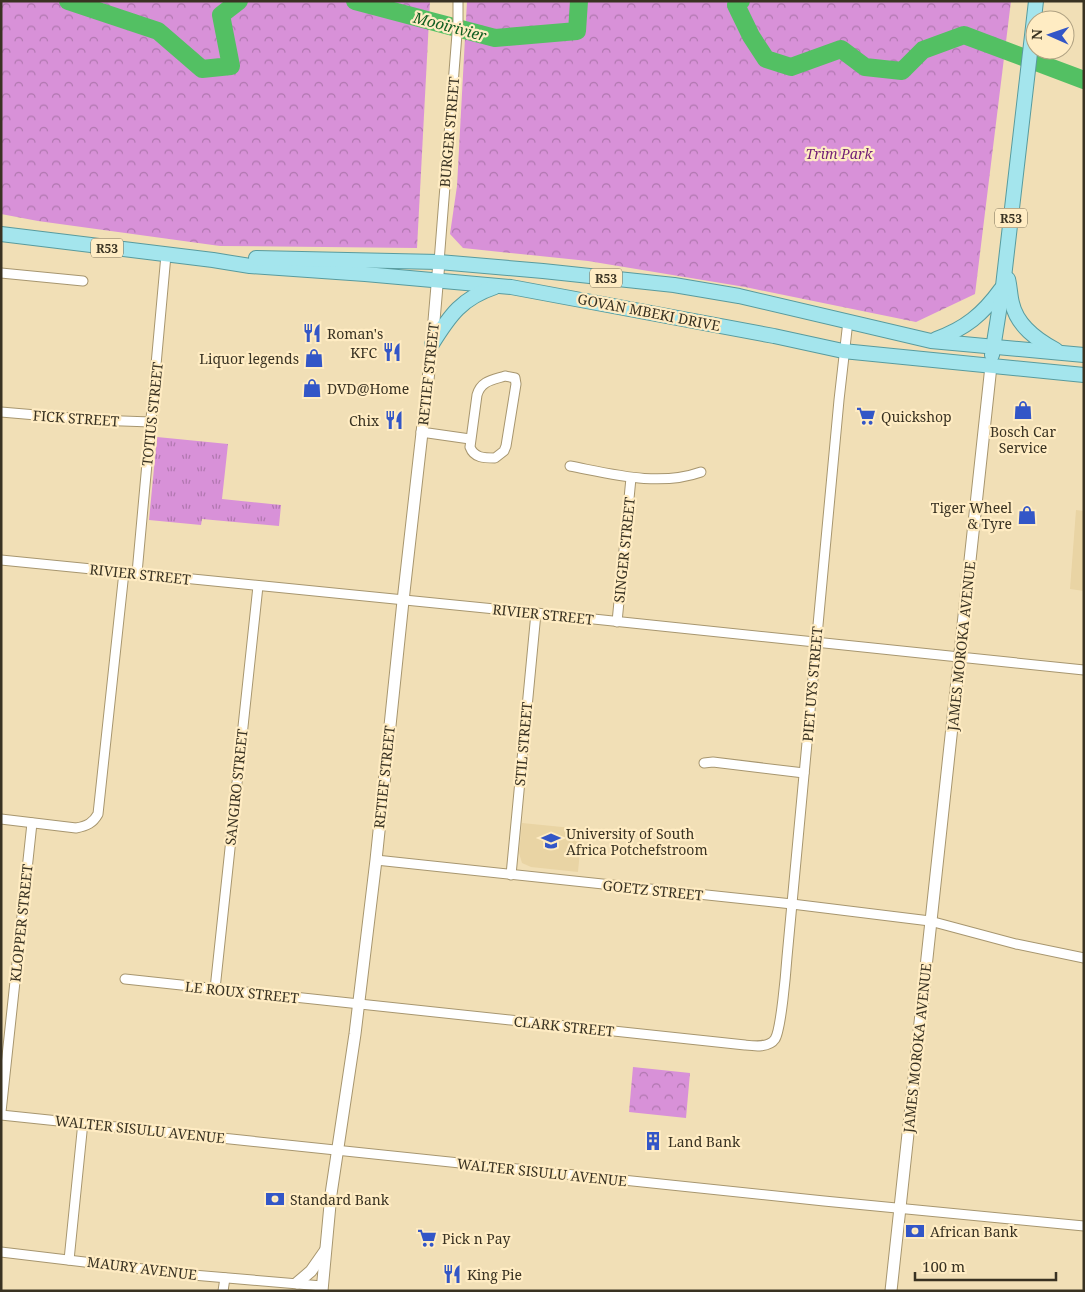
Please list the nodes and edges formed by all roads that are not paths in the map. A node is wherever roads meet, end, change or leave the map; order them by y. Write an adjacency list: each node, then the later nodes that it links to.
1 (458, 1): 6 (street, BURGER STREET)
2 (1030, 60): 7 (main road, JAMES MOROKA AVENUE / R53)
3 (1, 234): 4 (main road, GOVAN MBEKI DRIVE / R53)
4 (166, 255): 5 (main road, GOVAN MBEKI DRIVE / R53); 23 (street, TOTIUS STREET)
5 (213, 260): 6 (main road, GOVAN MBEKI DRIVE / R53); 10 (main road, GOVAN MBEKI DRIVE / R53)
6 (439, 262): 10 (street, RETIEF STREET); 13 (main road, GOVAN MBEKI DRIVE / R53)
7 (1005, 264): 12 (main road, JAMES MOROKA AVENUE / R53); 18 (main road)
8 (1, 273): 9 (street)
9 (82, 281)
10 (437, 281): 11 (main road, GOVAN MBEKI DRIVE / R53); 15 (street, RETIEF STREET)
11 (498, 286): 15 (main road); 17 (main road, GOVAN MBEKI DRIVE / R53)
12 (1003, 286): 14 (main road); 16 (main road, JAMES MOROKA AVENUE / R53)
13 (848, 321): 14 (main road, GOVAN MBEKI DRIVE / R53); 17 (street, PIET UYS STREET)
14 (931, 341): 16 (main road, GOVAN MBEKI DRIVE / R53)
15 (432, 344): 24 (street, RETIEF STREET)
16 (992, 346): 18 (main road, GOVAN MBEKI DRIVE / R53); 20 (main road, JAMES MOROKA AVENUE / R53)
17 (843, 351): 20 (main road, GOVAN MBEKI DRIVE / R53); 36 (street, PIET UYS STREET)
18 (1064, 354): 19 (main road, GOVAN MBEKI DRIVE / R53)
19 (1084, 355)
20 (991, 366): 21 (main road, GOVAN MBEKI DRIVE / R53); 37 (street, JAMES MOROKA AVENUE)
21 (1084, 375)
22 (1, 412): 23 (street, FICK STREET)
23 (150, 422): 31 (street, TOTIUS STREET)
24 (421, 432): 25 (street); 33 (street, RETIEF STREET)
25 (470, 439): 25 (street)
26 (570, 466): 28 (street, SINGER STREET)
27 (701, 472): 28 (street, SINGER STREET)
28 (631, 478): 35 (street, SINGER STREET)
29 (1, 560): 30 (street, RIVIER STREET)
30 (124, 572): 31 (street, RIVIER STREET); 42 (street)
31 (137, 574): 32 (street, RIVIER STREET)
32 (258, 586): 33 (street, RIVIER STREET); 49 (street, SANGIRO STREET)
33 (403, 601): 34 (street, RIVIER STREET); 43 (street, RETIEF STREET)
34 (536, 613): 35 (street, RIVIER STREET); 44 (street, STIL STREET)
35 (617, 622): 36 (street, RIVIER STREET)
36 (816, 643): 37 (street, RIVIER STREET); 40 (street, PIET UYS STREET)
37 (960, 658): 38 (street, RIVIER STREET); 46 (street, JAMES MOROKA AVENUE)
38 (1084, 670)
39 (704, 763): 40 (street)
40 (804, 773): 45 (street, PIET UYS STREET)
41 (1, 820): 42 (street)
42 (32, 823): 52 (street, KLOPPER STREET)
43 (376, 860): 44 (street, GOETZ STREET); 50 (street, RETIEF STREET)
44 (511, 875): 45 (street, GOETZ STREET)
45 (792, 904): 46 (street, GOETZ STREET); 51 (street, PIET UYS STREET)
46 (930, 922): 47 (street, GOETZ STREET); 55 (street, JAMES MOROKA AVENUE)
47 (1084, 958)
48 (125, 979): 49 (street, LE ROUX STREET)
49 (215, 989): 50 (street, LE ROUX STREET)
50 (358, 1005): 51 (street, CLARK STREET); 54 (street, RETIEF STREET)
51 (769, 1043)
52 (1, 1113): 53 (street, WALTER SISULU AVENUE)
53 (83, 1122): 54 (street, WALTER SISULU AVENUE); 59 (street, MAURY AVENUE)
54 (337, 1151): 55 (street, WALTER SISULU AVENUE); 57 (street, RETIEF STREET)
55 (899, 1208): 56 (street, WALTER SISULU AVENUE); 64 (street, JAMES MOROKA AVENUE)
56 (1084, 1226)
57 (325, 1250): 61 (street); 62 (street, RETIEF STREET)
58 (1, 1252): 59 (street)
59 (69, 1260): 60 (street, MAURY AVENUE)
60 (225, 1278): 61 (street, MAURY AVENUE); 63 (street)
61 (296, 1283): 62 (street, MAURY AVENUE)
62 (322, 1288)
63 (223, 1291)
64 (891, 1291)

